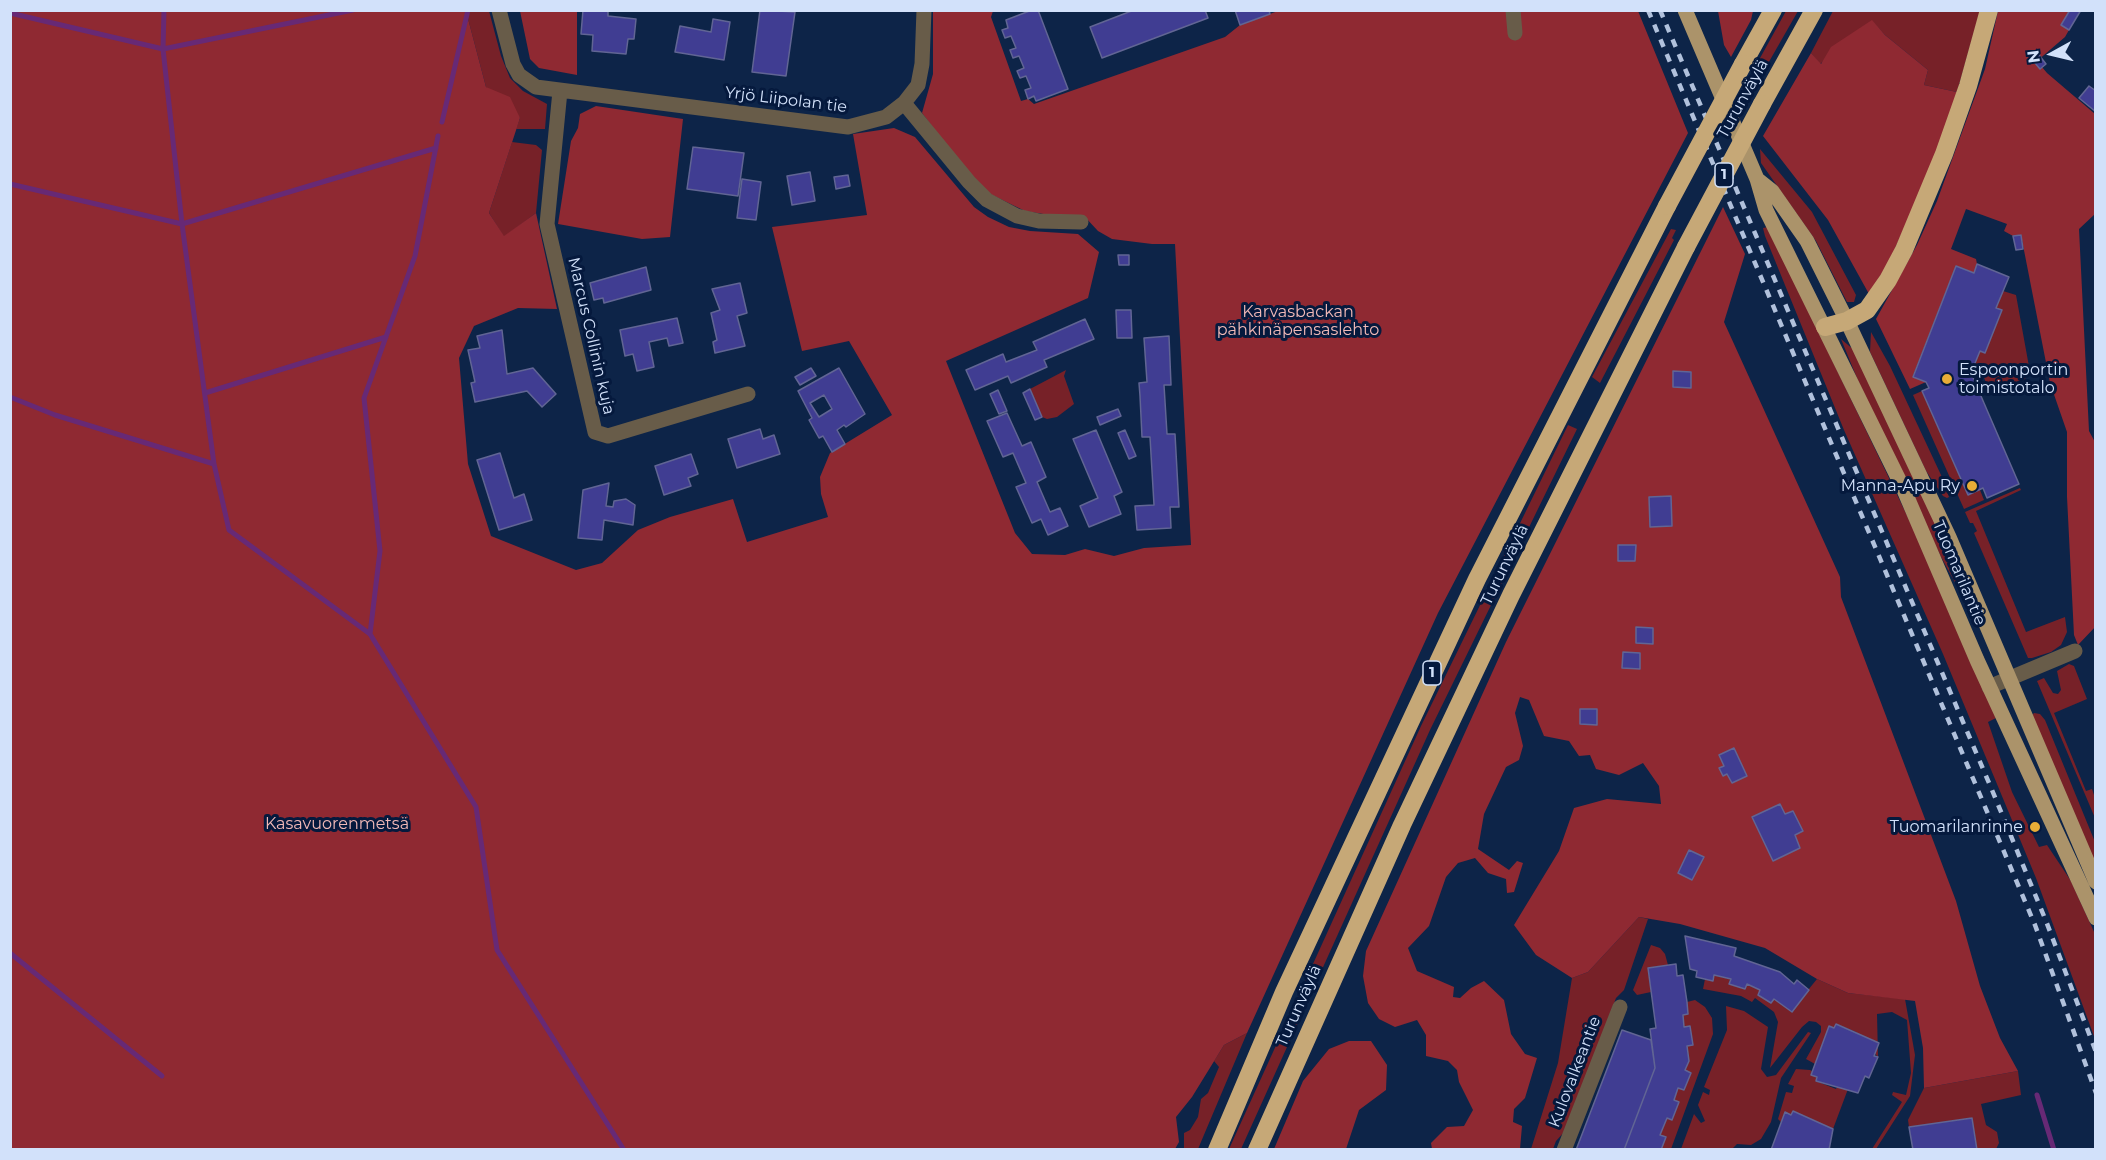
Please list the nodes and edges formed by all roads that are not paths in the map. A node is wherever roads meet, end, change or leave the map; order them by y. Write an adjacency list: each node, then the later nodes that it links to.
1 (499, 10): 9 (street, Yrjö Liipolan tie)
2 (924, 10): 10 (street, Yrjö Liipolan tie)
3 (1513, 10): 8 (street)
4 (1685, 10): 11 (main road, Tuomarilantie)
5 (1773, 10): 22 (highway, Turunväylä / 1, bridge)
6 (1814, 10): 23 (highway, Turunväylä / 1, bridge)
7 (1989, 10): 13 (highway)
8 (1515, 33)
9 (560, 91): 10 (street, Yrjö Liipolan tie); 15 (street, Marcus Collinin kuja)
10 (904, 103): 12 (street)
11 (1757, 179): 13 (main road, Tuomarilantie); 14 (main road, Tuomarilantie)
12 (1081, 222)
13 (1847, 321): 14 (highway); 17 (main road, Tuomarilantie)
14 (1825, 327): 18 (main road, Tuomarilantie)
15 (747, 394)
16 (2075, 651): 17 (street)
17 (2011, 677): 18 (street); 19 (main road, Tuomarilantie)
18 (1989, 687): 20 (main road, Tuomarilantie)
19 (2096, 882)
20 (2096, 918)
21 (1620, 1007): 24 (street, Kulovalkeantie)
22 (1217, 1149)
23 (1257, 1149)
24 (1564, 1149)

